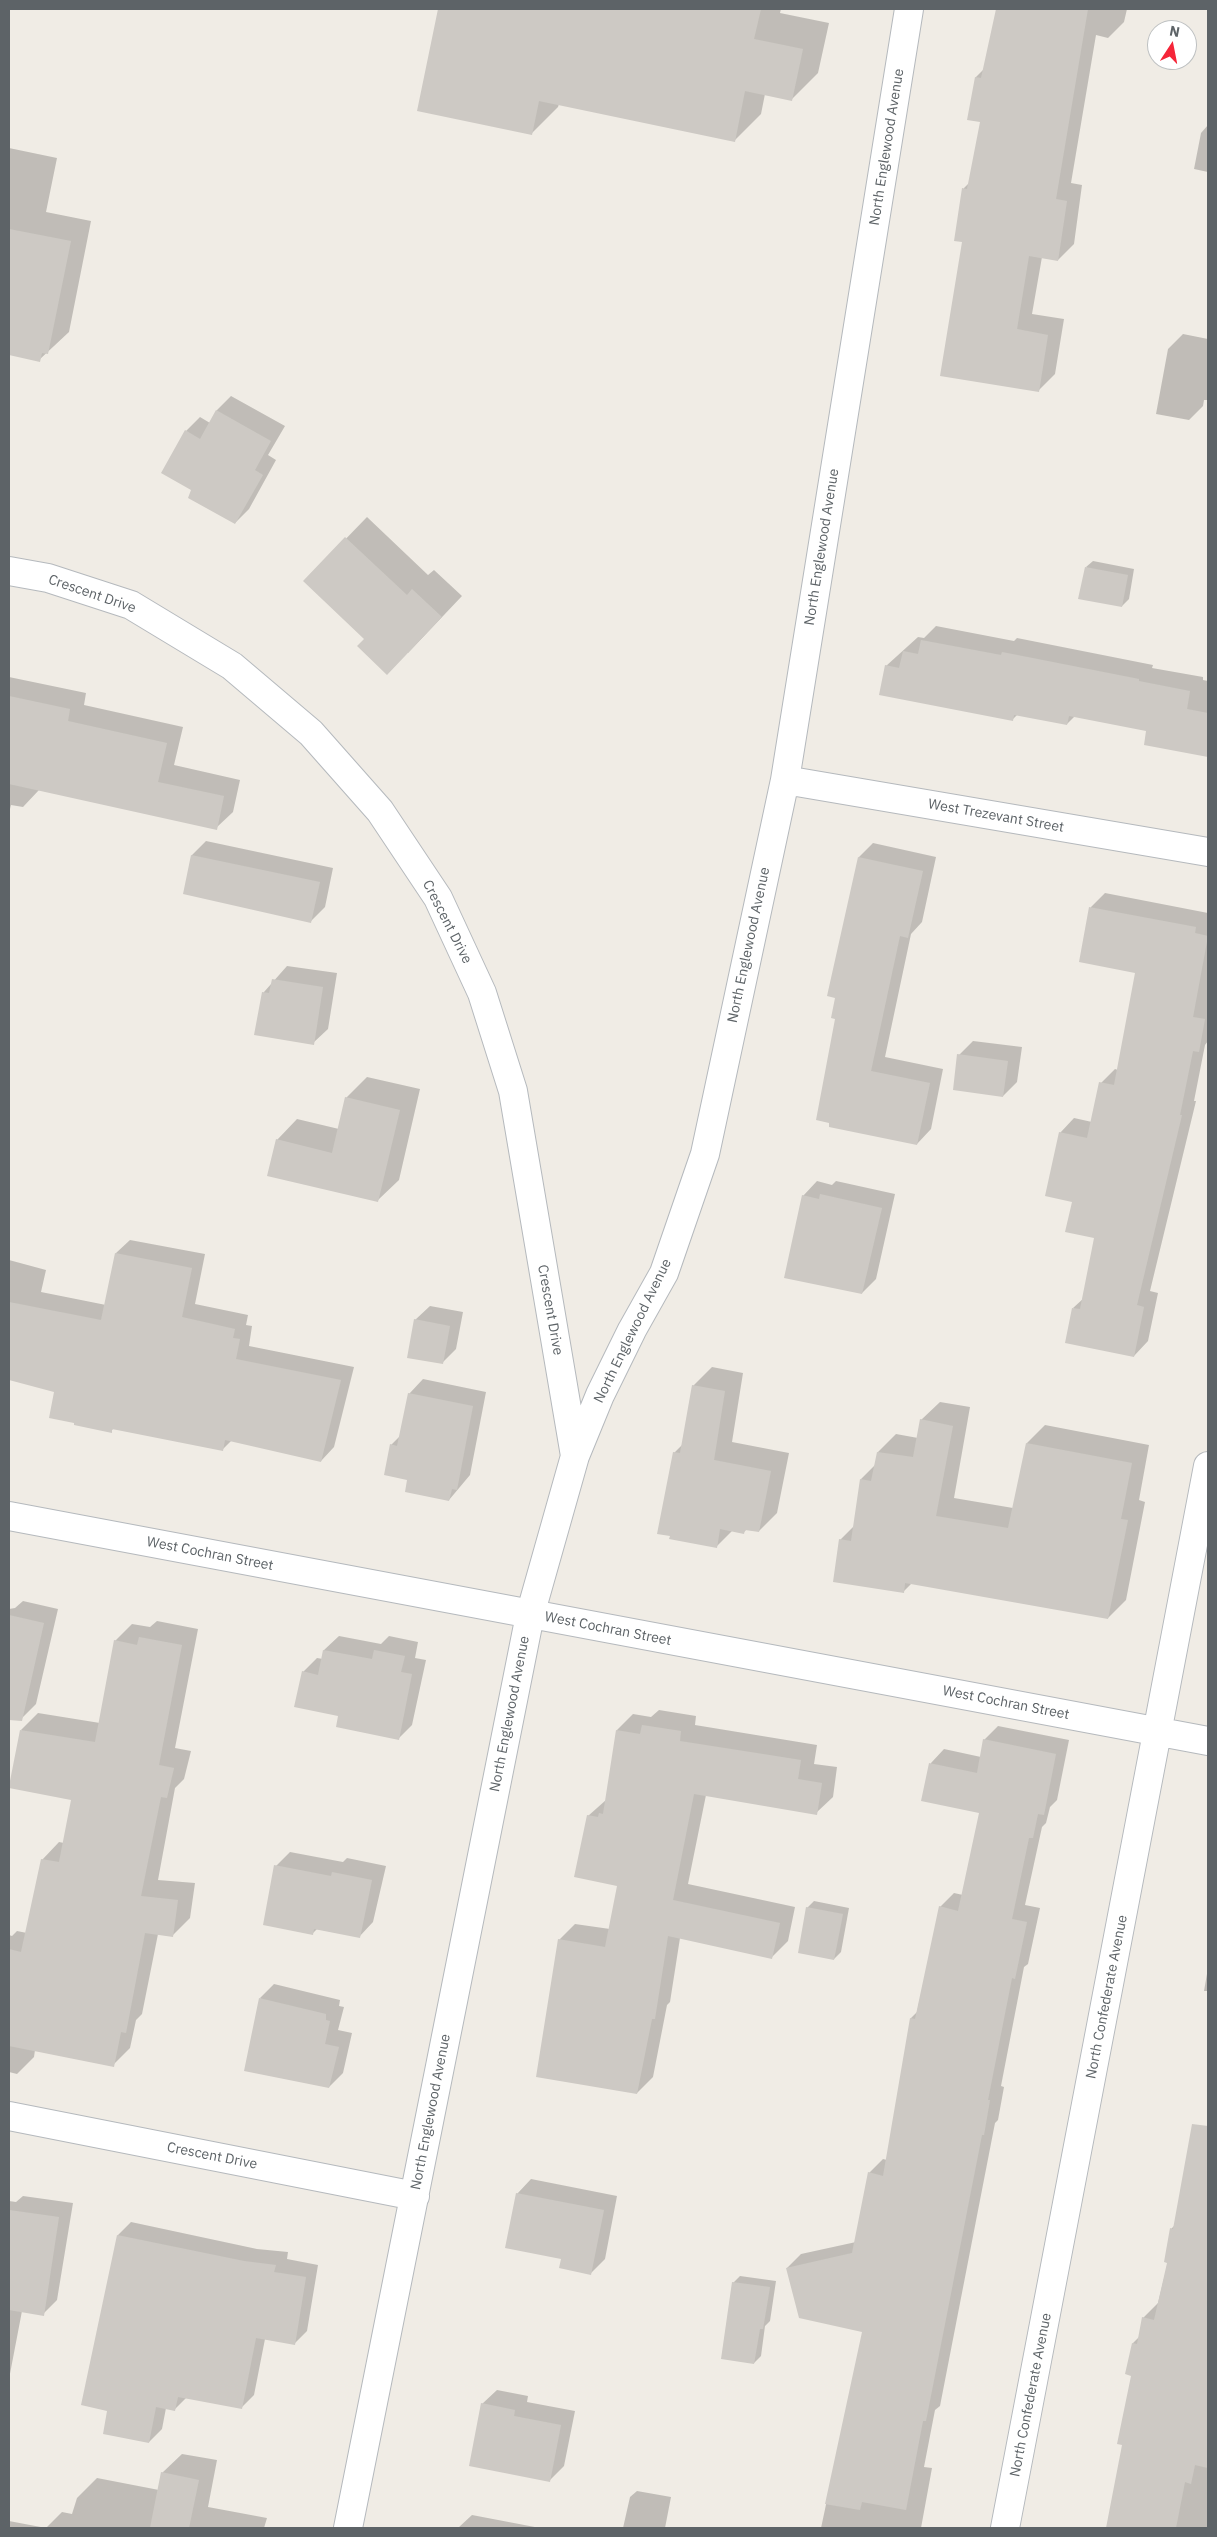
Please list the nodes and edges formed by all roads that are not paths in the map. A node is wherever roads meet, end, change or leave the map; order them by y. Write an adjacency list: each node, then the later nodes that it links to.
1 (909, 9): 3 (street, North Englewood Avenue)
2 (9, 571): 5 (street, Crescent Drive)
3 (784, 780): 4 (street, West Trezevant Street); 5 (street, North Englewood Avenue)
4 (1208, 852)
5 (575, 1456): 8 (street, North Englewood Avenue)
6 (1208, 1466): 9 (street, North Confederate Avenue)
7 (9, 1516): 8 (street, West Cochran Street)
8 (530, 1614): 9 (street, West Cochran Street); 12 (street, North Englewood Avenue)
9 (1157, 1732): 10 (street, West Cochran Street); 14 (street, North Confederate Avenue)
10 (1208, 1741)
11 (9, 2116): 12 (street, Crescent Drive)
12 (415, 2196): 13 (street, North Englewood Avenue)
13 (348, 2528)
14 (1005, 2528)

